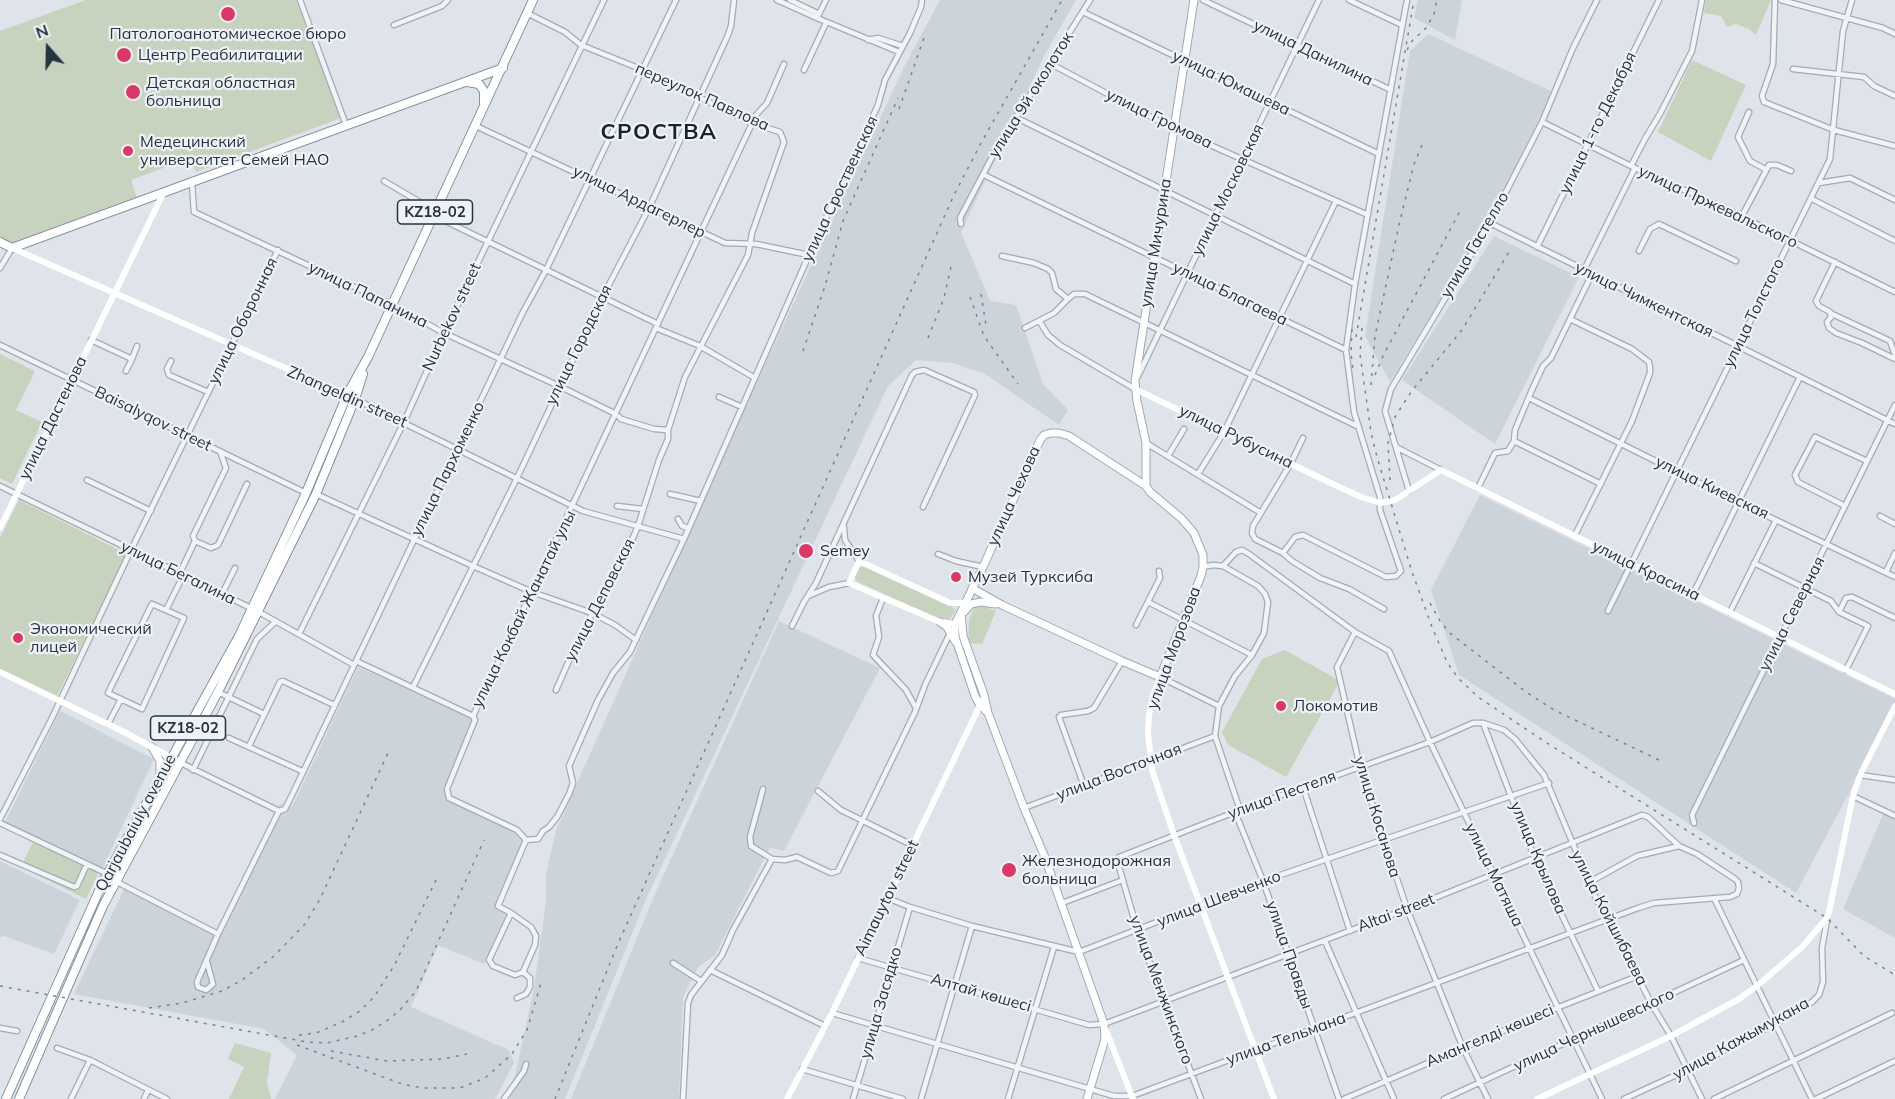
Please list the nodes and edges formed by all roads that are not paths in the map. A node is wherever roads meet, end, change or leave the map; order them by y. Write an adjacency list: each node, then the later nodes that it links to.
1 (300, 0): 56 (street)
2 (448, 0): 28 (street)
3 (533, 0): 24 (highway, KZ18-02)
4 (604, 0): 33 (street, Nurbekov street)
5 (676, 0): 42 (street, улица Пархоменко)
6 (734, 0): 49 (street, улица Городская)
7 (777, 0): 25 (street)
8 (790, 0): 25 (street)
9 (826, 0): 25 (street)
10 (922, 0): 34 (street, улица Сроственская)
11 (1090, 0): 23 (street, улица 9й околоток)
12 (1194, 0): 37 (main road, улица Мичурина)
13 (1203, 0): 35 (street, улица Данилина)
14 (1319, 0): 35 (street, улица Московская)
15 (1349, 0): 29 (street)
16 (1407, 0): 29 (street)
17 (1597, 0): 54 (street, улица Гастелло)
18 (1659, 0): 60 (street, улица 1-го Декабря)
19 (1702, 0): 65 (street)
20 (1775, 0): 58 (street)
21 (1781, 0): 26 (street)
22 (1852, 0): 26 (street, улица Толстого)
23 (1083, 12): 37 (street, улица Юмашева); 39 (street, улица 9й околоток)
24 (528, 13): 32 (highway, KZ18-02); 33 (street, переулок Павлова)
25 (818, 16): 27 (street)
26 (1846, 18): 30 (street); 45 (street, улица Толстого)
27 (826, 22): 31 (street); 43 (street)
28 (394, 25)
29 (1402, 25): 47 (street)
30 (1895, 34)
31 (868, 40): 34 (street); 36 (street)
32 (514, 45): 40 (highway, KZ18-02); 44 (highway)
33 (581, 45): 42 (street, переулок Павлова); 62 (street, Nurbekov street)
34 (903, 46): 36 (street, улица Сроственская)
35 (1297, 46): 47 (street, улица Данилина); 50 (street, улица Московская)
36 (899, 52): 95 (street, улица Сроственская)
37 (1185, 61): 50 (street, улица Юмашева); 57 (main road, улица Мичурина)
38 (784, 64): 55 (street, улица Кокбай Жанатай улы)
39 (1051, 64): 52 (street, улица 9й околоток); 57 (street, улица Громова)
40 (503, 68): 44 (highway); 53 (highway, Qarjaubaiuly avenue / KZ18-02)
41 (1793, 69): 45 (street)
42 (643, 70): 49 (street, переулок Павлова); 69 (street, улица Пархоменко)
43 (804, 70)
44 (487, 73): 46 (highway)
45 (1839, 74): 48 (street); 58 (street, улица Толстого)
46 (454, 85): 53 (highway); 56 (highway)
47 (1390, 90): 63 (street)
48 (1895, 96)
49 (698, 98): 55 (street, переулок Павлова); 78 (street, улица Городская)
50 (1270, 102): 63 (street, улица Юмашева); 64 (street, улица Московская)
51 (1749, 112): 66 (street)
52 (1015, 117): 68 (street, улица 9й околоток); 73 (street)
53 (478, 122): 62 (street, улица Ардагерлер); 79 (highway, Qarjaubaiuly avenue / KZ18-02)
54 (1542, 122): 60 (street, улица Пржевальского); 83 (street, улица Гастелло)
55 (752, 123): 59 (street, переулок Павлова); 85 (street, улица Кокбай Жанатай улы)
56 (346, 124): 71 (highway)
57 (1174, 129): 64 (street, улица Громова); 73 (main road, улица Мичурина)
58 (1834, 130): 61 (street); 72 (street, улица Толстого)
59 (780, 132): 90 (street, улица Деповская)
60 (1587, 145): 65 (street, улица Пржевальского); 91 (street, улица 1-го Декабря)
61 (1895, 146)
62 (533, 151): 69 (street, улица Ардагерлер); 89 (street, Nurbekov street)
63 (1379, 154): 80 (street)
64 (1243, 159): 77 (street, улица Громова); 81 (street, улица Московская)
65 (1633, 167): 82 (street, улица Пржевальского); 103 (street)
66 (1766, 169): 67 (street); 82 (street)
67 (1791, 171)
68 (984, 175): 84 (street, улица 9й околоток); 97 (street, улица Благаева)
69 (590, 178): 78 (street, улица Ардагерлер); 102 (street, улица Пархоменко)
70 (384, 181): 79 (street)
71 (192, 183): 74 (highway); 93 (street, улица Папанина)
72 (1819, 183): 75 (street, улица Толстого); 76 (street)
73 (1165, 190): 81 (street); 97 (main road, улица Мичурина)
74 (163, 194): 92 (highway); 107 (street, улица Дастенова)
75 (1812, 199): 86 (street, улица Толстого); 87 (street)
76 (1895, 200)
77 (1336, 201): 80 (street, улица Громова); 98 (street)
78 (650, 206): 85 (street, улица Ардагерлер); 109 (street, улица Городская)
79 (434, 213): 89 (street); 111 (highway, Qarjaubaiuly avenue / KZ18-02)
80 (1368, 215): 106 (street)
81 (1215, 216): 98 (street); 104 (street, улица Московская)
82 (1742, 216): 86 (street, улица Пржевальского)
83 (1490, 223): 91 (street, улица Чимкентская); 158 (street, улица Гастелло)
84 (961, 224)
85 (700, 231): 90 (street, улица Ардагерлер); 117 (street, улица Кокбай Жанатай улы)
86 (1791, 240): 100 (street, улица Пржевальского); 126 (street, улица Толстого)
87 (1895, 241)
88 (0, 242): 92 (highway)
89 (487, 242): 102 (street); 120 (street, Nurbekov street)
90 (749, 244): 95 (street, улица Ардагерлер); 125 (street, улица Деповская)
91 (1537, 247): 103 (street, улица Чимкентская)
92 (12, 248): 101 (street); 107 (street, Zhangeldin street)
93 (278, 250): 111 (street, улица Папанина); 123 (street, улица Оборонная)
94 (1639, 251): 99 (street)
95 (809, 255): 134 (street, улица Сроственская)
96 (1002, 256): 110 (street)
97 (1154, 257): 104 (street, улица Благаева); 116 (main road, улица Мичурина)
98 (1307, 260): 106 (street); 113 (street)
99 (1736, 261)
100 (1835, 262): 108 (street, улица Пржевальского); 112 (street)
101 (0, 267)
102 (546, 270): 109 (street); 130 (street, улица Пархоменко)
103 (1584, 270): 105 (street, улица Чимкентская)
104 (1187, 274): 113 (street, улица Благаева); 119 (street, улица Московская)
105 (1592, 274): 114 (street); 126 (street, улица Чимкентская)
106 (1355, 284): 127 (street)
107 (114, 292): 121 (street, улица Дастенова); 123 (street, Zhangeldin street)
108 (1895, 292)
109 (602, 298): 117 (street); 138 (street, улица Городская)
110 (1068, 298): 115 (street); 116 (street)
111 (391, 304): 120 (street, улица Папанина); 140 (highway, Qarjaubaiuly avenue / KZ18-02)
112 (1830, 312): 128 (street); 128 (street)
113 (1279, 318): 127 (street, улица Благаева); 133 (street)
114 (1570, 319): 142 (street); 157 (street)
115 (1040, 322): 118 (street); 137 (street, улица Рубусина)
116 (1144, 322): 119 (street); 137 (main road, улица Мичурина)
117 (657, 326): 125 (street); 145 (street, улица Кокбай Жанатай улы)
118 (1025, 328)
119 (1160, 331): 133 (street); 137 (street, улица Московская)
120 (444, 333): 130 (street, улица Папанина); 147 (street, Nurbekov street)
121 (91, 340): 129 (street, улица Дастенова); 136 (street, улица Дастенова)
122 (0, 345): 136 (street, Baisalyqov street)
123 (231, 345): 139 (street, улица Оборонная); 140 (street, Zhangeldin street)
124 (137, 346): 129 (street)
125 (700, 346): 134 (street); 151 (street, улица Деповская)
126 (1738, 346): 135 (street, улица Чимкентская); 165 (street, улица Толстого)
127 (1346, 350): 149 (street)
128 (1895, 357)
129 (132, 358): 132 (street)
130 (501, 360): 138 (street, улица Папанина); 159 (street, улица Пархоменко)
131 (171, 361): 139 (street, улица Оборонная)
132 (126, 371)
133 (1251, 375): 149 (street); 152 (street)
134 (755, 378): 144 (street, улица Сроственская)
135 (1800, 378): 146 (street, улица Чимкентская); 180 (street)
136 (72, 380): 153 (street, Baisalyqov street); 176 (street, улица Дастенова)
137 (1135, 385): 152 (street, улица Рубусина); 156 (main road, улица Мичурина)
138 (559, 387): 145 (street, улица Папанина); 167 (street, улица Городская)
139 (208, 392): 153 (street, улица Оборонная)
140 (351, 397): 147 (street, Zhangeldin street); 175 (highway, Qarjaubaiuly avenue / KZ18-02); 177 (highway, Qarjaubaiuly avenue / KZ18-02)
141 (719, 397): 144 (street)
142 (1529, 398): 155 (street); 157 (street, улица Киевская)
143 (1895, 405): 146 (street, улица Северная)
144 (742, 407): 179 (street, улица Сроственская)
145 (616, 414): 151 (street, улица Папанина); 182 (street, улица Кокбай Жанатай улы)
146 (1887, 421): 148 (street, улица Чимкентская); 162 (street, улица Северная)
147 (404, 422): 159 (street, Zhangeldin street); 188 (street, Nurbekov street)
148 (1895, 424)
149 (1359, 427): 181 (street)
150 (1184, 429): 161 (street, улица Рубусина)
151 (668, 430): 186 (street, улица Деповская)
152 (1224, 432): 163 (street, улица Рубусина); 166 (street)
153 (188, 435): 160 (street, Baisalyqov street); 187 (street, улица Оборонная)
154 (1303, 438): 163 (street)
155 (1514, 441): 169 (street); 173 (street)
156 (1146, 443): 161 (street); 172 (main road, улица Мичурина)
157 (1621, 443): 165 (street, улица Киевская); 169 (street)
158 (1396, 447): 164 (street, улица Красина); 174 (street, улица Гастелло)
159 (457, 450): 167 (street, Zhangeldin street); 199 (street, улица Пархоменко)
160 (220, 451): 175 (street, Baisalyqov street); 201 (street)
161 (1168, 456): 166 (street)
162 (1867, 461): 184 (street, улица Северная); 184 (street)
163 (1292, 463): 181 (street, улица Рубусина); 189 (street)
164 (1441, 470): 173 (street, улица Красина); 174 (street)
165 (1677, 471): 180 (street, улица Киевская); 209 (street, улица Толстого)
166 (1198, 474): 189 (street)
167 (517, 478): 182 (street, Zhangeldin street); 210 (street, улица Городская)
168 (87, 480): 187 (street)
169 (1601, 483): 198 (street)
170 (247, 484): 201 (street)
171 (0, 486): 176 (street, улица Бегалина)
172 (1146, 486): 212 (main road, улица Чехова); 213 (main road, улица Морозова)
173 (1478, 488): 198 (street, улица Красина)
174 (1408, 491): 181 (street)
175 (306, 493): 233 (highway, Qarjaubaiuly avenue / KZ18-02)
176 (17, 494): 196 (street, улица Дастенова); 203 (street, улица Бегалина)
177 (316, 494): 188 (street); 233 (highway, Qarjaubaiuly avenue / KZ18-02)
178 (670, 494): 179 (street)
179 (701, 501): 197 (street, улица Сроственская)
180 (1738, 502): 192 (street, улица Киевская); 224 (street)
181 (1380, 503): 204 (street)
182 (574, 505): 195 (street, Zhangeldin street); 222 (street, улица Кокбай Жанатай улы)
183 (617, 506): 186 (street)
184 (1845, 506): 202 (street, улица Северная)
185 (923, 507): 193 (street)
186 (644, 509): 195 (street, улица Деповская)
187 (151, 511): 203 (street, улица Оборонная)
188 (357, 513): 199 (street); 248 (street, Nurbekov street)
189 (1261, 513): 204 (street)
190 (1880, 516): 194 (street)
191 (678, 519): 197 (street)
192 (1776, 520): 202 (street, улица Киевская); 208 (street)
193 (845, 521): 207 (street); 225 (street)
194 (1895, 524)
195 (638, 526): 200 (street, Zhangeldin street); 237 (street, улица Деповская)
196 (0, 528)
197 (688, 528): 200 (street, улица Сроственская)
198 (1575, 535): 209 (street, улица Красина)
199 (414, 538): 210 (street); 254 (street, улица Пархоменко)
200 (684, 539): 250 (street, улица Сроственская)
201 (195, 541): 217 (street)
202 (1827, 543): 216 (street, улица Киевская); 221 (street, улица Северная)
203 (131, 550): 217 (street, улица Бегалина); 265 (street, улица Оборонная)
204 (1283, 553): 231 (street)
205 (1895, 553): 216 (street)
206 (938, 554): 212 (street, улица Чехова)
207 (859, 561): 219 (street); 228 (street)
208 (1754, 563): 221 (street); 235 (street)
209 (1631, 564): 224 (street, улица Красина); 234 (street, улица Толстого)
210 (473, 566): 222 (street); 258 (street, улица Городская)
211 (1223, 566): 213 (street); 246 (street); 252 (street, улица Правды)
212 (983, 567): 220 (main road, улица Чехова)
213 (1203, 567): 240 (main road, улица Морозова)
214 (235, 568): 223 (street)
215 (1159, 571): 227 (street)
216 (1886, 572): 218 (street, улица Киевская)
217 (181, 575): 223 (street, улица Бегалина); 232 (street)
218 (1895, 577)
219 (849, 583): 225 (street); 226 (street)
220 (972, 588): 229 (main road, улица Чехова); 230 (main road)
221 (1805, 588): 236 (street); 249 (street, улица Северная)
222 (532, 592): 237 (street); 273 (street, улица Кокбай Жанатай улы)
223 (222, 594): 233 (street, улица Бегалина)
224 (1693, 594): 235 (street, улица Красина)
225 (808, 596): 245 (street)
226 (883, 598): 242 (street); 270 (street)
227 (1148, 602): 240 (street); 244 (street)
228 (950, 603): 229 (street); 238 (street)
229 (964, 603): 238 (main road, улица Чехова)
230 (1002, 605): 238 (main road); 253 (main road)
231 (1384, 609)
232 (166, 610): 264 (street); 264 (street)
233 (255, 610): 241 (street, улица Бегалина); 260 (highway, Qarjaubaiuly avenue / KZ18-02); 281 (highway, Qarjaubaiuly avenue / KZ18-02)
234 (1608, 611)
235 (1730, 612): 249 (street, улица Красина)
236 (1839, 612): 239 (street); 255 (street)
237 (592, 613): 250 (street); 259 (street, улица Деповская)
238 (962, 615): 243 (main road, улица Чехова); 262 (main road)
239 (1895, 618)
240 (1183, 619): 252 (street); 257 (main road, улица Морозова)
241 (275, 622): 248 (street, улица Бегалина); 263 (street)
242 (940, 622): 243 (street); 247 (main road)
243 (955, 624): 247 (street, улица Чехова); 251 (main road)
244 (1136, 625)
245 (792, 626)
246 (1355, 632): 278 (street, улица Матяша); 284 (street, улица Косанова)
247 (950, 633): 251 (main road); 270 (street, улица Чехова)
248 (299, 634): 254 (street, улица Бегалина)
249 (1780, 637): 255 (street, улица Красина); 304 (street, улица Северная)
250 (636, 640): 306 (street, улица Сроственская)
251 (958, 646): 267 (main road)
252 (1252, 655): 268 (street, улица Правды)
253 (1122, 662): 257 (main road); 291 (street)
254 (355, 663): 258 (street, улица Бегалина); 266 (street, улица Пархоменко)
255 (1846, 670): 261 (street, улица Красина)
256 (0, 672): 265 (street)
257 (1160, 677): 268 (street); 282 (street, улица Морозова)
258 (413, 687): 273 (street, улица Бегалина)
259 (556, 690)
260 (218, 692): 263 (street); 283 (highway, Qarjaubaiuly avenue / KZ18-02)
261 (1895, 694)
262 (984, 695): 267 (street, Aimauytov street); 271 (main road)
263 (229, 697): 272 (street); 285 (street)
264 (121, 699): 275 (street)
265 (59, 702): 275 (street); 302 (street, улица Оборонная)
266 (334, 705): 272 (street); 286 (street, улица Пархоменко)
267 (980, 705): 271 (main road); 309 (street, Aimauytov street)
268 (1219, 706): 276 (street, улица Правды)
269 (1895, 706): 287 (street)
270 (916, 708): 303 (street, улица Чехова)
271 (988, 713): 297 (main road)
272 (264, 714): 279 (street)
273 (472, 716): 306 (street, улица Кокбай Жанатай улы)
274 (1483, 723): 278 (street, улица Пестеля); 290 (street, улица Койшибаева); 295 (street, улица Крылова)
275 (108, 724): 280 (street)
276 (1215, 736): 282 (street, улица Восточная); 299 (street, улица Правды)
277 (229, 738): 279 (street)
278 (1430, 742): 284 (street, улица Пестеля); 300 (street, улица Матяша)
279 (249, 746): 286 (street)
280 (152, 747): 281 (street); 288 (main road)
281 (171, 758): 283 (street); 288 (highway, Qarjaubaiuly avenue / KZ18-02)
282 (1150, 761): 291 (street, улица Восточная); 305 (street, улица Морозова)
283 (181, 763): 285 (street); 321 (highway, Qarjaubaiuly avenue / KZ18-02)
284 (1360, 767): 292 (street, улица Пестеля); 307 (street, улица Косанова)
285 (194, 770): 298 (street)
286 (302, 771): 298 (street, улица Пархоменко)
287 (1860, 775): 289 (street); 296 (street)
288 (160, 779): 317 (highway, Qarjaubaiuly avenue / KZ18-02)
289 (1895, 780)
290 (1549, 783): 295 (street, улица Шевченко); 308 (street, улица Койшибаева)
291 (1083, 786): 297 (street, улица Восточная)
292 (1303, 787): 299 (street, улица Пестеля); 313 (street)
293 (763, 789): 312 (street)
294 (818, 791): 303 (street)
295 (1511, 796): 300 (street, улица Шевченко); 314 (street, улица Крылова)
296 (1853, 796): 301 (street); 331 (street)
297 (1024, 808): 325 (main road)
298 (279, 811): 336 (street, улица Пархоменко)
299 (1237, 811): 305 (street, улица Пестеля); 320 (street, улица Правды)
300 (1464, 812): 307 (street, улица Шевченко); 318 (street, улица Матяша)
301 (1895, 816)
302 (0, 821): 316 (street)
303 (862, 821): 309 (street); 312 (street, улица Чехова)
304 (1694, 823)
305 (1174, 835): 315 (street, улица Пестеля); 326 (street, улица Морозова)
306 (526, 840): 329 (street)
307 (1383, 840): 313 (street, улица Шевченко); 328 (street, улица Косанова)
308 (1572, 843): 310 (street, Altai street); 314 (street, Altai street); 322 (street, улица Койшибаева)
309 (912, 845): 323 (street, Aimauytov street)
310 (1679, 846): 322 (street); 324 (street, улица Тельмана)
311 (0, 855): 316 (street)
312 (772, 859): 347 (street)
313 (1326, 859): 320 (street, улица Шевченко); 334 (street)
314 (1535, 859): 318 (street, Altai street); 335 (street, улица Крылова)
315 (1117, 860): 319 (street, улица Менжинского)
316 (87, 864): 317 (street)
317 (108, 874): 392 (highway, Qarjaubaiuly avenue / KZ18-02)
318 (1494, 875): 328 (street, Altai street); 339 (street, улица Матяша)
319 (1123, 880): 325 (street); 333 (street, улица Менжинского)
320 (1263, 881): 326 (street, улица Шевченко); 341 (street, улица Правды)
321 (116, 882): 336 (street); 393 (highway, Qarjaubaiuly avenue / KZ18-02)
322 (1588, 883): 330 (street, улица Койшибаева)
323 (887, 898): 327 (street); 342 (street, Aimauytov street)
324 (1714, 898): 330 (street, улица Тельмана); 343 (street)
325 (1062, 903): 340 (main road)
326 (1201, 905): 333 (street, улица Шевченко); 350 (street, улица Морозова)
327 (910, 907): 332 (street); 346 (street, улица Засядко)
328 (1407, 909): 334 (street, Altai street); 352 (street, улица Косанова)
329 (511, 913): 348 (street); 348 (street)
330 (1608, 918): 335 (street, улица Тельмана); 349 (street, улица Койшибаева)
331 (1827, 918): 354 (street); 365 (street, улица Кажымукана)
332 (972, 926): 338 (street); 353 (street)
333 (1137, 930): 340 (street, улица Шевченко); 357 (street, улица Менжинского)
334 (1350, 931): 337 (street, Altai street)
335 (1570, 932): 339 (street, улица Тельмана); 355 (street, улица Крылова)
336 (218, 934): 344 (street, улица Пархоменко)
337 (1325, 941): 341 (street, Altai street); 362 (street)
338 (1053, 947): 340 (street); 360 (street)
339 (1529, 948): 352 (street, улица Тельмана); 359 (street, улица Матяша)
340 (1079, 952): 364 (main road)
341 (1289, 954): 350 (street, Altai street); 369 (street, улица Правды)
342 (858, 958): 346 (street, Алтай көшесі); 361 (street, Aimauytov street)
343 (1744, 960): 354 (street); 358 (street, улица Чернышевского)
344 (207, 962): 344 (street, улица Пархоменко)
345 (674, 963): 351 (street)
346 (892, 967): 353 (street, Алтай көшесі); 366 (street, улица Засядко)
347 (710, 970): 351 (street); 367 (street)
348 (523, 972): 356 (street)
349 (1638, 976): 355 (street, Амангелді көшесі); 358 (street, улица Койшибаева)
350 (1228, 978): 357 (street, Altai street); 376 (street, улица Морозова)
351 (701, 981): 398 (street)
352 (1436, 981): 362 (street, улица Тельмана); 375 (street, улица Косанова)
353 (954, 986): 360 (street, Алтай көшесі); 373 (street)
354 (1757, 986): 365 (street); 371 (street)
355 (1598, 991): 359 (street, Амангелді көшесі)
356 (517, 998)
357 (1164, 1001): 364 (street, Altai street); 384 (street, улица Менжинского)
358 (1651, 1003): 371 (street, улица Койшибаева); 372 (street, улица Чернышевского)
359 (1559, 1007): 372 (street, улица Матяша); 375 (street, Амангелді көшесі)
360 (1035, 1010): 364 (street, Алтай көшесі); 381 (street)
361 (832, 1012): 366 (street, улица Тельмана); 367 (street, Aimauytov street)
362 (1356, 1012): 369 (street, улица Тельмана); 386 (street)
363 (1892, 1013): 378 (street)
364 (1104, 1024): 389 (main road); 391 (street)
365 (1775, 1024): 378 (street); 383 (street, улица Кажымукана)
366 (875, 1025): 373 (street, улица Тельмана); 388 (street, улица Засядко)
367 (825, 1026): 382 (street, Aimauytov street)
368 (0, 1028): 370 (street)
369 (1314, 1028): 376 (street, улица Тельмана); 407 (street, улица Правды)
370 (17, 1031)
371 (1671, 1036): 383 (street, улица Койшибаева); 385 (street)
372 (1574, 1040): 385 (street, улица Матяша); 387 (street, улица Чернышевского)
373 (937, 1044): 381 (street, улица Тельмана); 402 (street)
374 (57, 1048): 377 (street)
375 (1463, 1048): 386 (street, Амангелді көшесі); 387 (street, улица Косанова)
376 (1256, 1050): 384 (street, улица Тельмана); 406 (street, улица Морозова)
377 (90, 1060): 390 (street); 394 (street)
378 (1793, 1062): 416 (street); 417 (street)
379 (1893, 1062): 417 (street)
380 (526, 1064): 397 (street)
381 (1018, 1066): 389 (street, улица Тельмана); 403 (street)
382 (802, 1069): 388 (street); 399 (street, Aimauytov street)
383 (1688, 1070): 414 (street, улица Кажымукана); 415 (street, улица Койшибаева)
384 (1192, 1074): 391 (street, улица Тельмана); 405 (street, улица Менжинского)
385 (1591, 1075): 412 (street); 413 (street, улица Матяша)
386 (1386, 1081): 408 (street, Амангелді көшесі); 409 (street)
387 (1480, 1082): 410 (street, улица Чернышевского); 411 (street, улица Косанова)
388 (857, 1086): 400 (street, улица Засядко); 401 (street)
389 (1090, 1089): 391 (street, улица Тельмана); 404 (main road)
390 (148, 1090): 395 (street); 396 (street)
391 (1133, 1097)
392 (6, 1099)
393 (19, 1099)
394 (71, 1099)
395 (144, 1099)
396 (167, 1099)
397 (504, 1099)
398 (682, 1099)
399 (787, 1099)
400 (854, 1099)
401 (903, 1099)
402 (921, 1099)
403 (1008, 1099)
404 (1087, 1099)
405 (1201, 1099)
406 (1274, 1099)
407 (1339, 1099)
408 (1344, 1099)
409 (1394, 1099)
410 (1444, 1099)
411 (1488, 1099)
412 (1537, 1099)
413 (1602, 1099)
414 (1624, 1099)
415 (1702, 1099)
416 (1714, 1099)
417 (1814, 1099)

